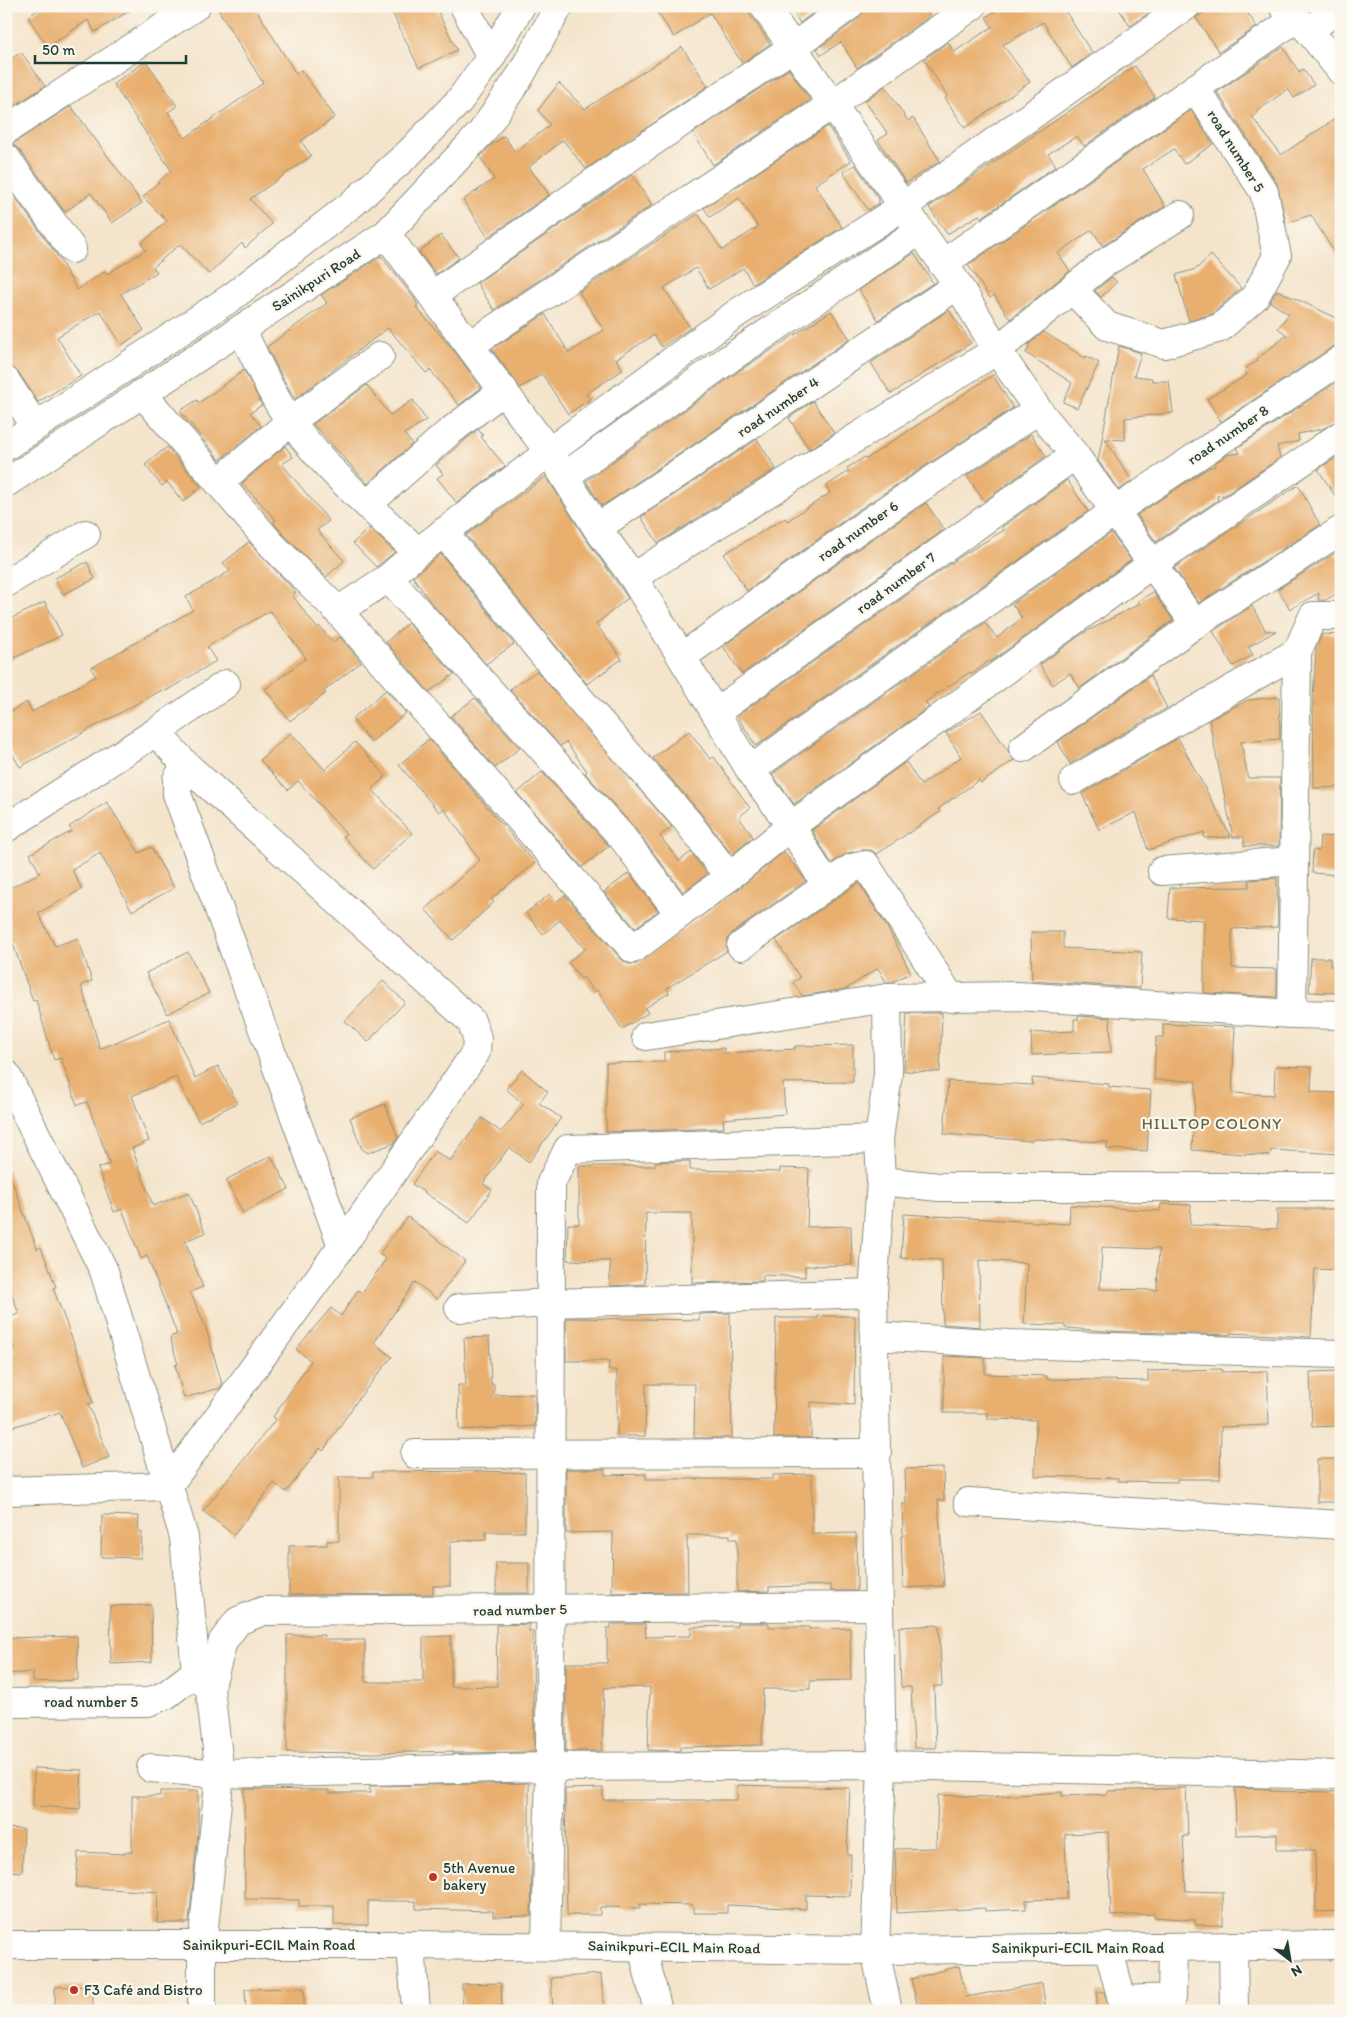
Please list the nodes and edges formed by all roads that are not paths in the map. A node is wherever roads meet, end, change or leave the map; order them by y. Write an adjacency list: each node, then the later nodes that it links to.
1 (196, 6): 18 (street)
2 (464, 6): 14 (street)
3 (520, 6): 11 (street)
4 (764, 6): 13 (street)
5 (849, 6): 13 (street)
6 (972, 6): 17 (street)
7 (1186, 6): 20 (street)
8 (1340, 6): 10 (street, road number 4)
9 (550, 9): 12 (street, Sainikpuri Road)
10 (1296, 19): 15 (street); 16 (street, road number 4)
11 (506, 30): 12 (street); 14 (street)
12 (537, 46): 23 (street, Sainikpuri Road)
13 (792, 48): 17 (street); 27 (street)
14 (491, 57): 38 (street)
15 (1341, 71)
16 (1195, 88): 25 (street, road number 4); 26 (street, road number 5)
17 (833, 104): 20 (street); 29 (street)
18 (6, 130)
19 (6, 158): 24 (street)
20 (902, 207): 22 (street); 41 (street)
21 (1180, 215): 26 (street)
22 (919, 231): 25 (street); 43 (street)
23 (386, 234): 27 (street); 28 (street, Sainikpuri Road)
24 (72, 248)
25 (950, 274): 30 (street); 48 (street, road number 4)
26 (1073, 290): 30 (street)
27 (433, 295): 29 (street)
28 (241, 329): 35 (street, Sainikpuri Road); 37 (street)
29 (470, 345): 34 (street)
30 (997, 350): 36 (street); 54 (street)
31 (380, 356): 37 (street)
32 (1341, 360): 47 (street, road number 8)
33 (6, 381): 38 (street)
34 (504, 390): 41 (street); 46 (street)
35 (142, 392): 44 (street); 45 (street, Sainikpuri Road)
36 (1038, 410): 42 (street); 61 (street, road number 6)
37 (291, 421): 44 (street); 46 (street)
38 (35, 426): 40 (street)
39 (1341, 435): 53 (street)
40 (6, 446)
41 (550, 452): 43 (street); 50 (street)
42 (1076, 455): 47 (street); 63 (street, road number 7)
43 (565, 476): 48 (street)
44 (219, 482): 57 (street)
45 (6, 483)
46 (368, 504): 52 (street)
47 (1115, 511): 53 (street); 67 (street, road number 8)
48 (597, 528): 54 (street)
49 (1341, 530): 59 (street)
50 (443, 532): 52 (street); 73 (street)
51 (86, 534): 56 (street)
52 (418, 552): 55 (street)
53 (1152, 564): 59 (street); 69 (street)
54 (634, 577): 61 (street)
55 (388, 578): 57 (street); 75 (street)
56 (6, 583)
57 (338, 611): 75 (street)
58 (1341, 616): 60 (street)
59 (1195, 624): 65 (street)
60 (1297, 652): 68 (street); 71 (street)
61 (682, 658): 63 (street)
62 (226, 684): 64 (street)
63 (716, 712): 67 (street)
64 (156, 732): 66 (street); 70 (street)
65 (1022, 748)
66 (186, 765): 86 (street); 86 (street)
67 (750, 770): 69 (street)
68 (1074, 780)
69 (791, 826): 73 (street); 74 (street)
70 (6, 828)
71 (1293, 861): 72 (street); 79 (street)
72 (1162, 871)
73 (729, 877): 75 (street)
74 (826, 886): 76 (street); 78 (street)
75 (680, 914)
76 (741, 946)
77 (887, 998): 78 (street); 81 (street); 83 (street)
78 (951, 998): 79 (street)
79 (1292, 1014): 80 (street)
80 (1341, 1015)
81 (646, 1036)
82 (9, 1088): 95 (street)
83 (879, 1139): 84 (street); 88 (street)
84 (881, 1182): 85 (street); 87 (street)
85 (1341, 1188)
86 (342, 1246): 95 (street)
87 (873, 1294): 88 (street); 90 (street)
88 (551, 1303): 89 (street); 94 (street)
89 (459, 1308)
90 (874, 1336): 91 (street); 92 (street)
91 (1341, 1354)
92 (877, 1453): 94 (street); 99 (street)
93 (415, 1454): 94 (street)
94 (550, 1454): 100 (street)
95 (168, 1486): 96 (street); 101 (street)
96 (6, 1491)
97 (968, 1502): 98 (street)
98 (1341, 1525)
99 (879, 1606): 100 (street, road number 5); 103 (street)
100 (550, 1610): 101 (street, road number 5); 104 (street)
101 (203, 1680): 102 (street, road number 5); 106 (street)
102 (6, 1703)
103 (882, 1765): 104 (street); 107 (street); 117 (street)
104 (550, 1767): 106 (street); 112 (street)
105 (151, 1768): 106 (street)
106 (220, 1774): 111 (street)
107 (1341, 1775)
108 (6, 1944): 111 (street, Sainikpuri-ECIL Main Road)
109 (410, 1944): 111 (street, Sainikpuri-ECIL Main Road); 112 (street, Sainikpuri-ECIL Main Road); 119 (street)
110 (1341, 1945): 113 (street, Sainikpuri-ECIL Main Road)
111 (202, 1946): 118 (street)
112 (546, 1946): 114 (street, Sainikpuri-ECIL Main Road)
113 (1233, 1946): 116 (street, Sainikpuri-ECIL Main Road); 122 (street)
114 (642, 1947): 117 (street, Sainikpuri-ECIL Main Road); 120 (street)
115 (1108, 1947): 116 (street, Sainikpuri-ECIL Main Road); 116 (street); 117 (street, Sainikpuri-ECIL Main Road)
116 (1173, 1948)
117 (875, 1950): 121 (street)
118 (202, 2011)
119 (416, 2011)
120 (658, 2011)
121 (888, 2011)
122 (1234, 2011)

